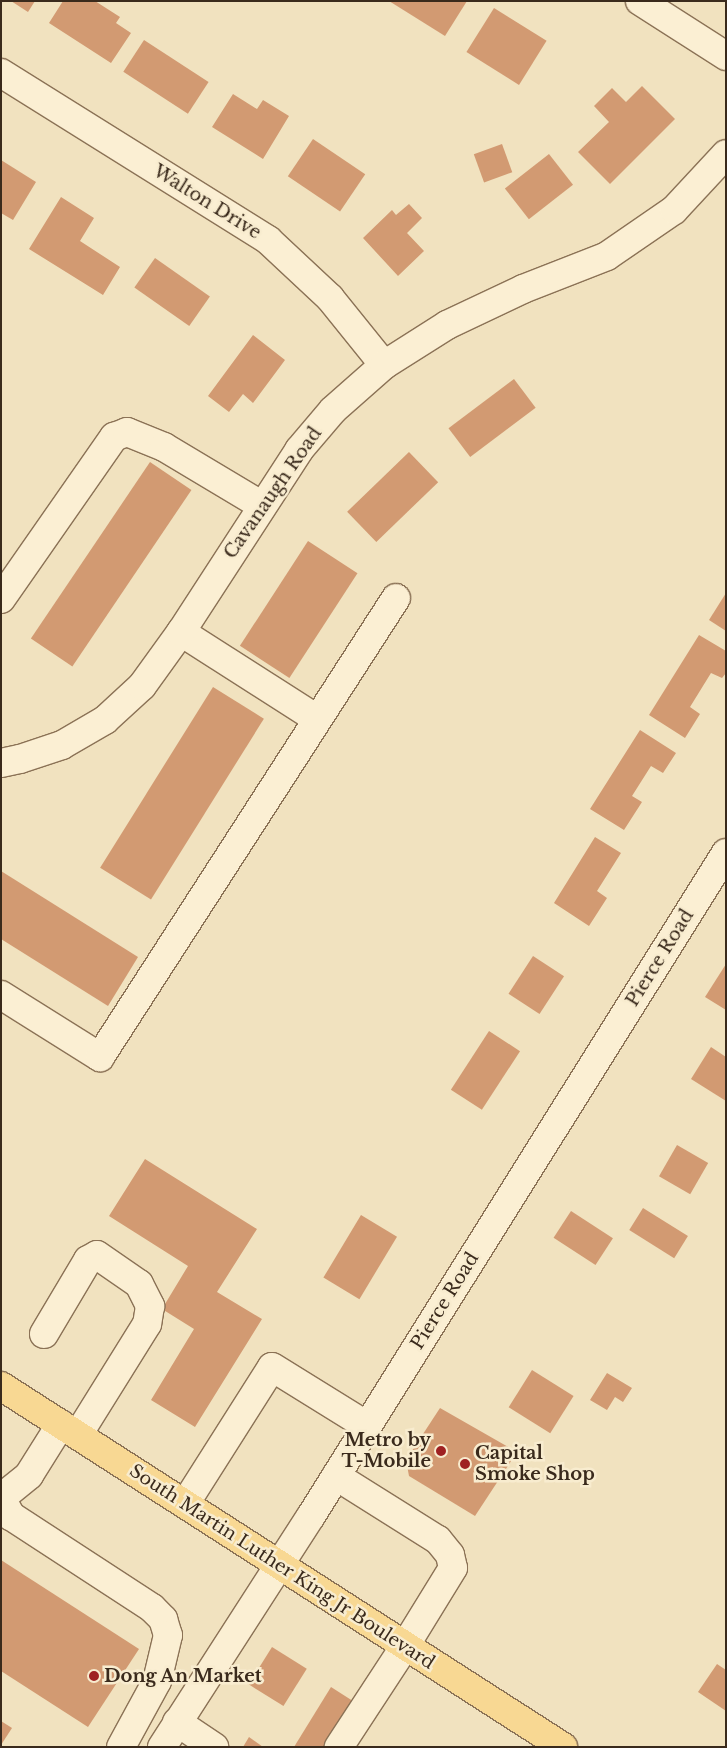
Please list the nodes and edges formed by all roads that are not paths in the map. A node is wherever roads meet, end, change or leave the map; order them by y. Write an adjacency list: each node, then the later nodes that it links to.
1 (640, 1): 2 (street)
2 (726, 56)
3 (1, 73): 5 (street, Walton Drive)
4 (726, 154): 5 (street, Cavanaugh Road)
5 (384, 365): 6 (street, Cavanaugh Road)
6 (261, 505): 8 (street); 9 (street, Cavanaugh Road)
7 (396, 598): 10 (street)
8 (1, 599)
9 (180, 632): 10 (street); 11 (street, Cavanaugh Road)
10 (317, 720): 13 (street)
11 (1, 763)
12 (726, 853): 16 (street, Pierce Road)
13 (1, 996)
14 (44, 1334): 17 (street)
15 (3, 1390): 17 (main road, South Martin Luther King Jr Boulevard)
16 (367, 1426): 18 (street, Pierce Road); 20 (street)
17 (69, 1430): 19 (street); 20 (main road, South Martin Luther King Jr Boulevard)
18 (336, 1476): 21 (street, Pierce Road); 22 (street)
19 (1, 1498): 24 (street)
20 (185, 1504): 21 (main road, South Martin Luther King Jr Boulevard)
21 (280, 1564): 22 (main road, South Martin Luther King Jr Boulevard); 23 (street, Pierce Road)
22 (405, 1646): 27 (street); 28 (main road, South Martin Luther King Jr Boulevard)
23 (177, 1722): 25 (street, Pierce Road); 26 (street)
24 (121, 1747)
25 (162, 1747)
26 (214, 1747)
27 (339, 1747)
28 (562, 1747)

